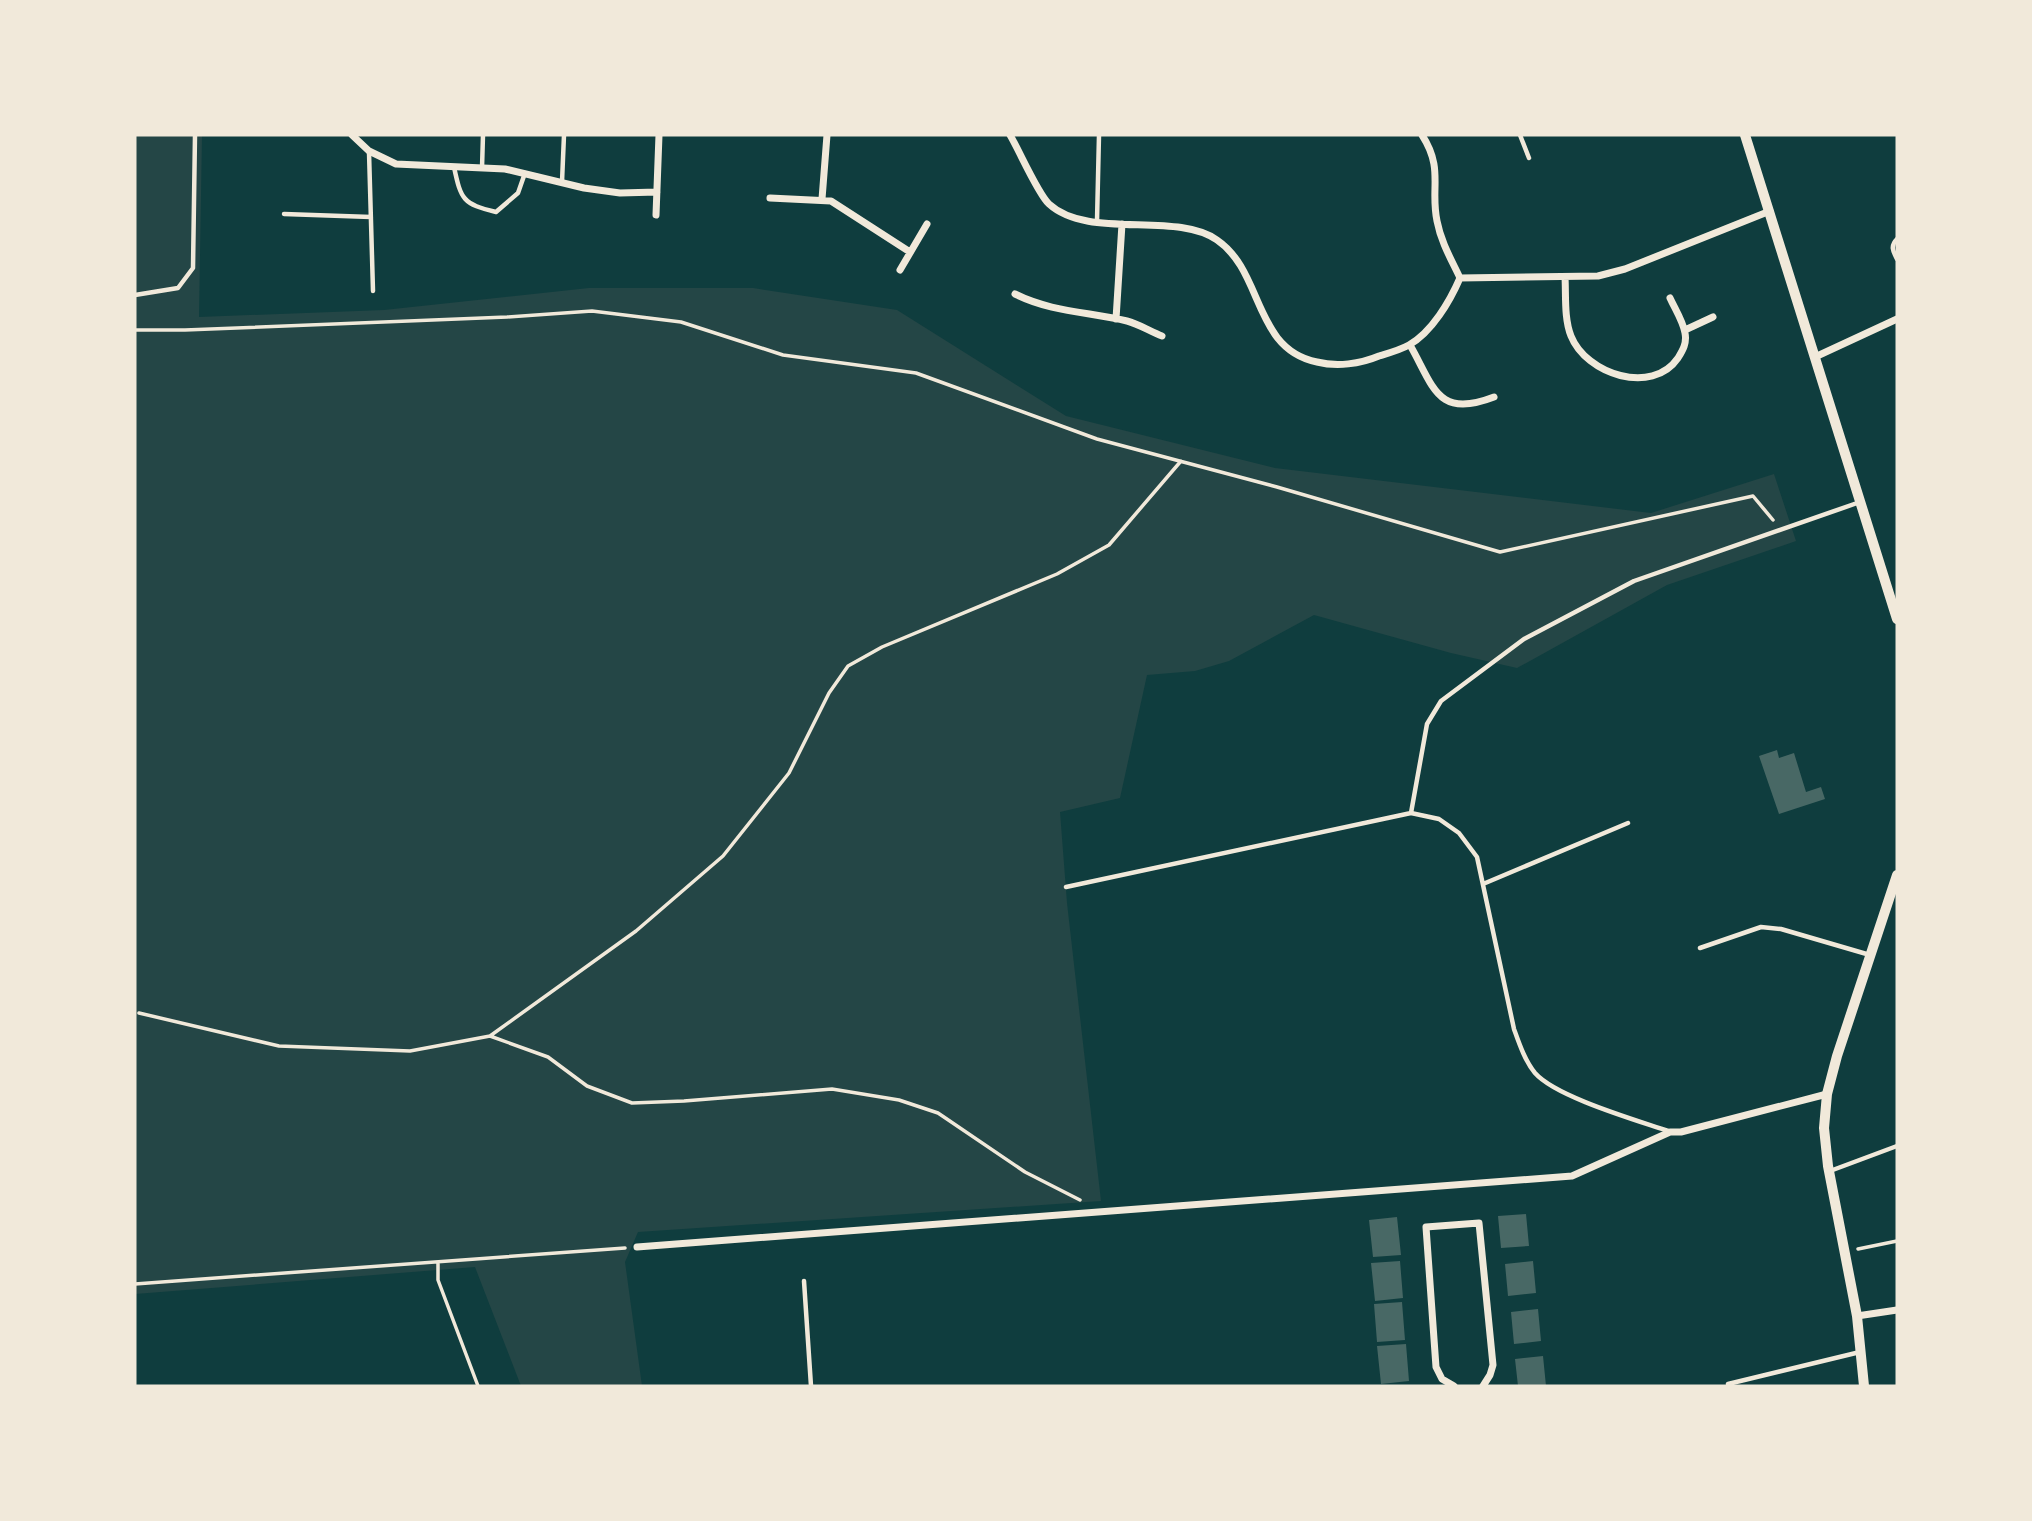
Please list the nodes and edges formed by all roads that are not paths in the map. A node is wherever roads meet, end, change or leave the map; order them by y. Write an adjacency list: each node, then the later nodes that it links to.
1 (195, 135): 36 (lane)
2 (352, 135): 12 (street)
3 (483, 135): 15 (lane)
4 (564, 135): 17 (lane)
5 (659, 135): 18 (street)
6 (827, 135): 20 (street)
7 (1010, 135): 25 (street)
8 (1099, 135): 25 (lane)
9 (1423, 135): 33 (street)
10 (1520, 135): 13 (lane)
11 (1745, 135): 21 (street)
12 (369, 151): 14 (street); 24 (lane)
13 (1529, 158)
14 (453, 167): 15 (street); 16 (lane)
15 (482, 168): 16 (street)
16 (525, 173): 17 (street)
17 (562, 182): 18 (street)
18 (657, 192): 23 (street)
19 (770, 198): 20 (street)
20 (822, 200): 29 (street)
21 (1770, 211): 32 (street); 44 (street)
22 (284, 214): 24 (lane)
23 (656, 215)
24 (371, 217): 34 (lane)
25 (1097, 221): 27 (street)
26 (927, 224): 29 (street)
27 (1122, 224): 39 (street); 43 (street)
28 (1897, 239): 30 (lane)
29 (910, 252): 31 (street)
30 (1897, 259)
31 (900, 271)
32 (1565, 277): 33 (street); 41 (street)
33 (1460, 278): 43 (street)
34 (373, 291)
35 (1015, 294): 39 (street)
36 (135, 295)
37 (1670, 298): 41 (street)
38 (1713, 317): 41 (street)
39 (1116, 319): 42 (street)
40 (1897, 319): 44 (street)
41 (1685, 330)
42 (1163, 337)
43 (1410, 345): 45 (street)
44 (1815, 357): 46 (street)
45 (1494, 397)
46 (1860, 501): 47 (street); 48 (lane)
47 (1897, 619)
48 (1411, 813): 51 (lane); 52 (lane)
49 (1628, 822): 51 (lane)
50 (1897, 875): 54 (street)
51 (1483, 884): 56 (lane)
52 (1066, 887)
53 (1700, 948): 54 (lane)
54 (1871, 955): 55 (street)
55 (1827, 1094): 56 (street); 58 (street)
56 (1670, 1132): 59 (street)
57 (1897, 1146): 58 (lane)
58 (1829, 1172): 62 (street)
59 (637, 1247)
60 (804, 1282): 66 (lane)
61 (1897, 1310): 62 (street)
62 (1857, 1316): 63 (street)
63 (1860, 1352): 65 (lane); 69 (street)
64 (1451, 1384): 67 (lane); 68 (street)
65 (1728, 1384)
66 (811, 1386)
67 (1438, 1386)
68 (1483, 1386)
69 (1864, 1386)

